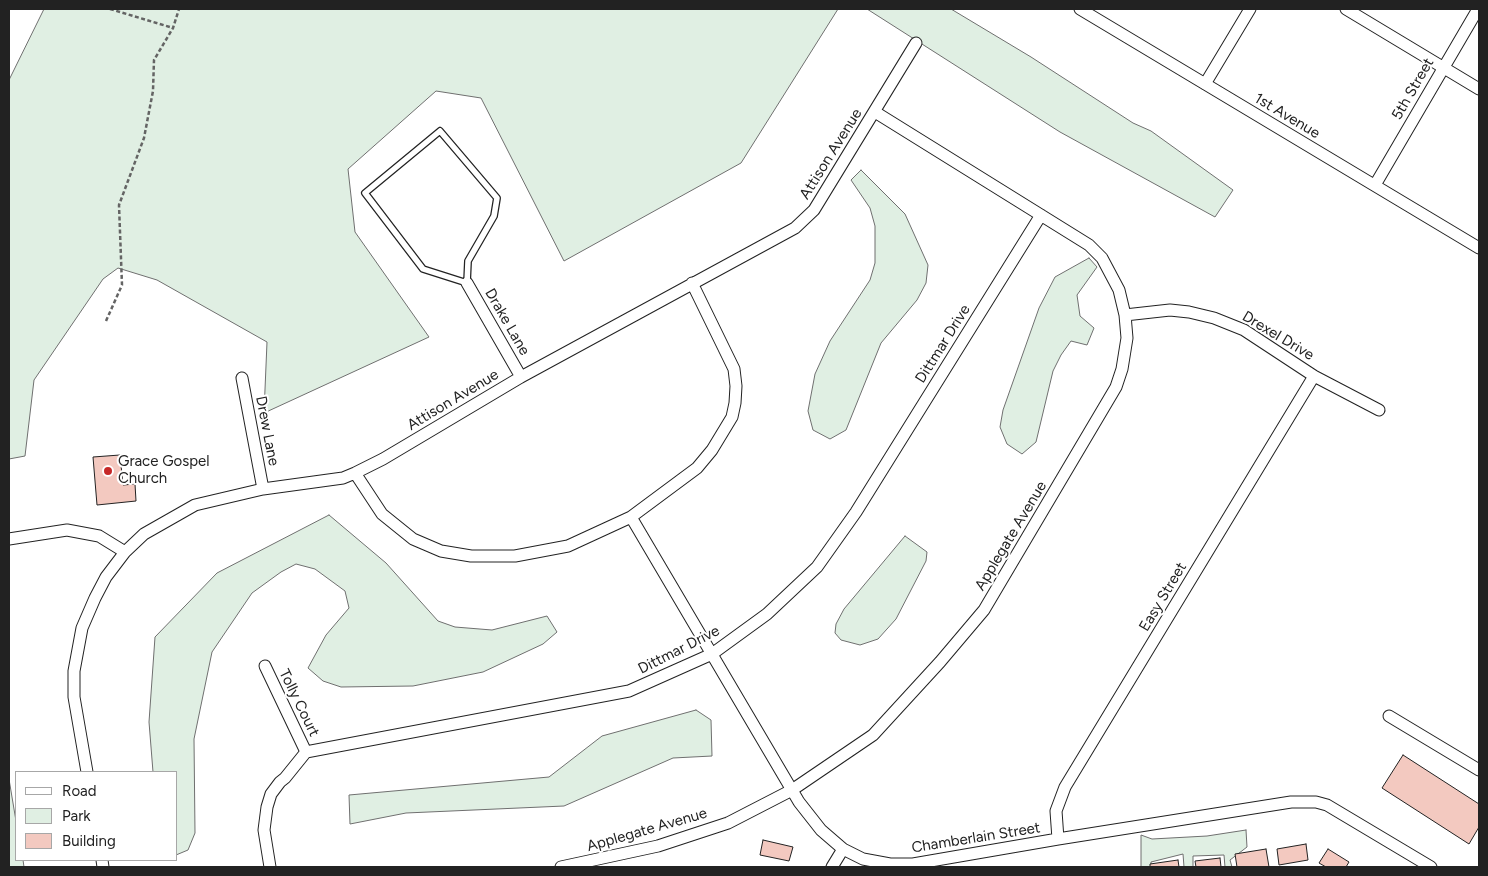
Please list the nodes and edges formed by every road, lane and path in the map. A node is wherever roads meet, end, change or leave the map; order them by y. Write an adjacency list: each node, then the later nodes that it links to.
1 (110, 9): 7 (path)
2 (179, 9): 7 (path)
3 (1080, 9): 10 (street, 1st Avenue)
4 (1250, 9): 10 (street)
5 (1346, 9): 9 (street)
6 (1478, 9): 9 (street, 5th Street)
7 (173, 28): 19 (path)
8 (916, 43): 12 (street, Attison Avenue)
9 (1443, 68): 11 (street); 13 (street, 5th Street)
10 (1205, 84): 13 (street, 1st Avenue)
11 (1479, 89)
12 (875, 112): 14 (street, Applegate Avenue); 17 (street, Attison Avenue)
13 (1375, 186): 15 (street, 1st Avenue)
14 (1041, 214): 18 (street, Applegate Avenue); 29 (street, Dittmar Drive)
15 (1479, 248)
16 (467, 283): 16 (lane); 21 (street, Drake Lane)
17 (692, 283): 21 (street, Attison Avenue); 26 (street)
18 (1125, 315): 20 (street, Drexel Drive); 35 (street, Applegate Avenue)
19 (106, 321)
20 (1314, 376): 23 (street, Drexel Drive); 36 (street, Easy Street)
21 (521, 377): 24 (street, Attison Avenue)
22 (242, 378): 25 (street, Drew Lane)
23 (1379, 410)
24 (355, 473): 25 (street, Attison Avenue); 26 (street)
25 (263, 489): 28 (street, Attison Avenue)
26 (631, 517): 29 (street, Chamberlain Street)
27 (9, 539): 28 (street)
28 (125, 552): 34 (street, Attison Avenue)
29 (712, 654): 32 (street, Dittmar Drive); 35 (street, Chamberlain Street)
30 (265, 666): 32 (street, Tolly Court)
31 (1390, 716): 33 (street)
32 (306, 752): 39 (street)
33 (1479, 770)
34 (87, 771)
35 (792, 790): 37 (street, Chamberlain Street); 40 (street, Applegate Avenue)
36 (1058, 839): 38 (street, Chamberlain Street); 42 (street, Chamberlain Street)
37 (843, 848): 38 (street, Chamberlain Street); 41 (street)
38 (913, 866)
39 (270, 867)
40 (561, 867)
41 (832, 867)
42 (1431, 867)

